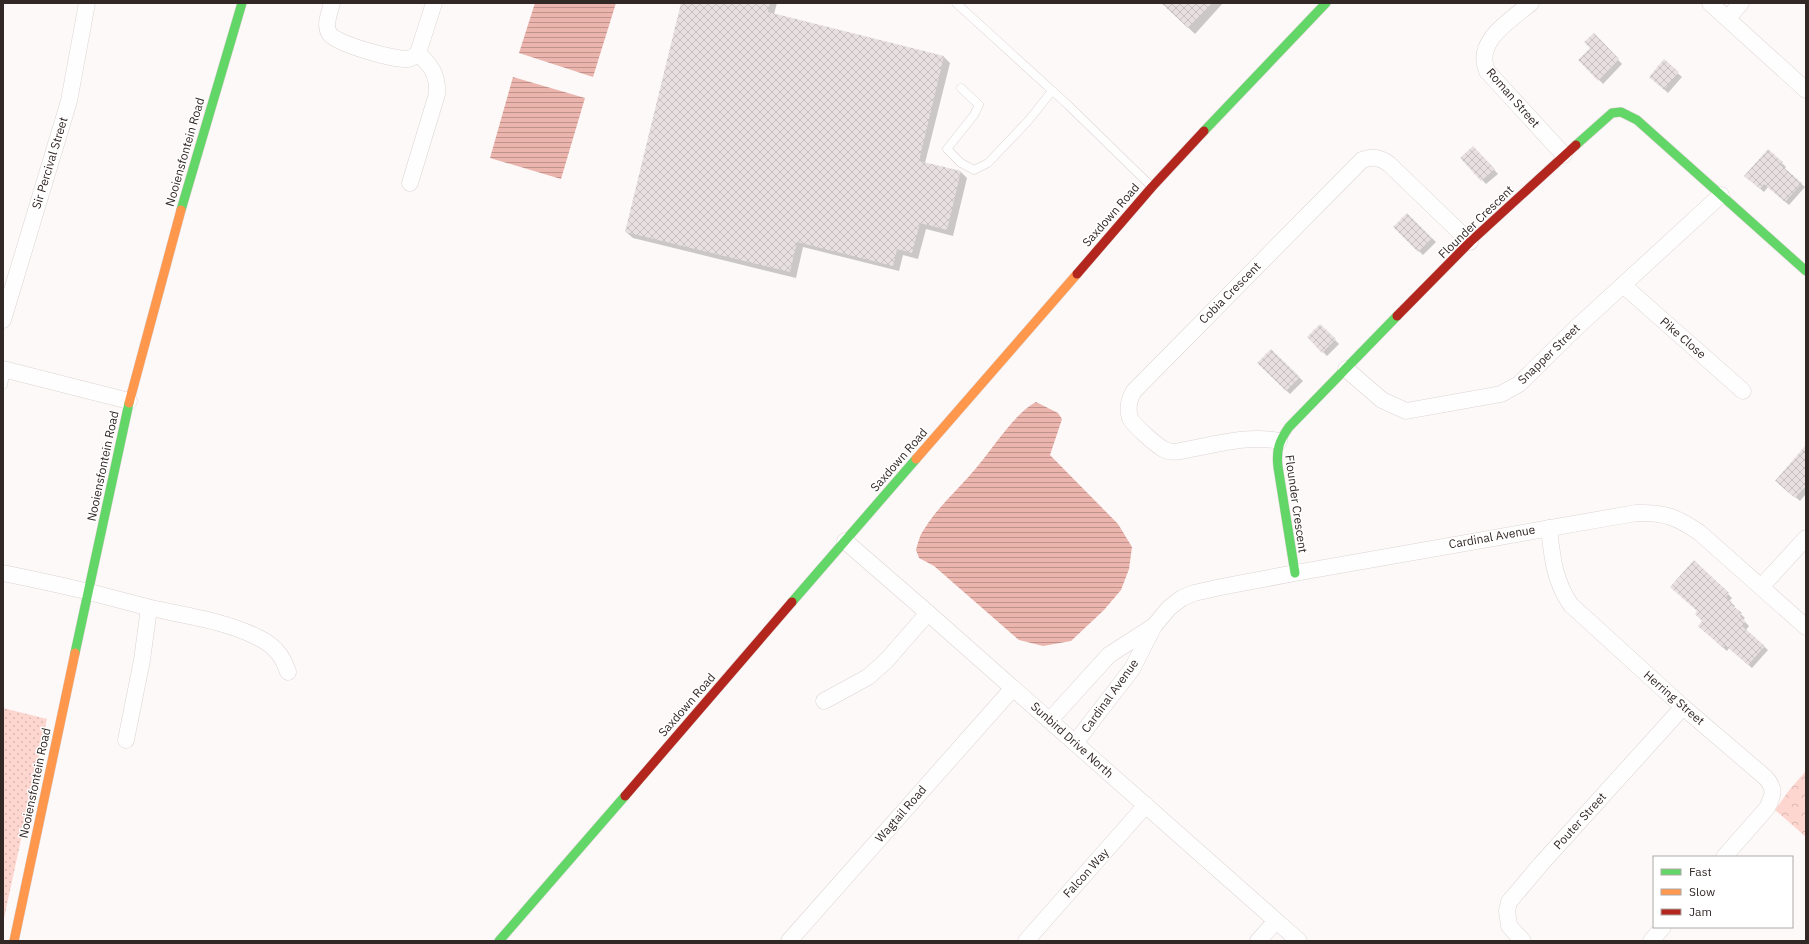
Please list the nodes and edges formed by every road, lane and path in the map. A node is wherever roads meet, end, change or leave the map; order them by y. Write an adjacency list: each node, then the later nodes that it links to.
1 (86, 3): 22 (street, Sir Percival Street)
2 (242, 3): 26 (street, Nooiensfontein Road)
3 (332, 3): 11 (street)
4 (434, 3): 11 (street)
5 (956, 3): 14 (lane)
6 (1326, 3): 17 (street, Saxdown Road)
7 (1531, 3): 15 (street, Roman Street)
8 (1710, 3): 10 (street)
9 (1741, 3): 10 (street)
10 (1728, 18): 13 (street)
11 (418, 52): 16 (street)
12 (961, 88): 14 (lane)
13 (1806, 90)
14 (1052, 91): 17 (lane)
15 (1564, 156): 18 (street, Flounder Crescent); 19 (street, Flounder Crescent)
16 (410, 183)
17 (1152, 187): 30 (street, Saxdown Road)
18 (1720, 195): 20 (street, Flounder Crescent); 21 (street, Snapper Street)
19 (1470, 242): 23 (street, Flounder Crescent); 27 (street, Cobia Crescent)
20 (1806, 271)
21 (1622, 285): 23 (street, Snapper Street); 25 (street, Pike Close)
22 (3, 320)
23 (1346, 369): 27 (street, Flounder Crescent)
24 (4, 375): 26 (street)
25 (1743, 391)
26 (129, 401): 34 (street, Nooiensfontein Road)
27 (1279, 441): 32 (street, Flounder Crescent)
28 (1549, 528): 32 (street, Cardinal Avenue); 33 (street, Cardinal Avenue); 42 (street, Herring Street)
29 (1806, 538): 33 (street)
30 (845, 541): 36 (street, Sunbird Drive North); 51 (street, Saxdown Road)
31 (3, 573): 34 (street)
32 (1295, 573): 37 (street, Cardinal Avenue)
33 (1761, 587): 38 (street, Cardinal Avenue)
34 (88, 592): 35 (street); 50 (street, Nooiensfontein Road)
35 (150, 608): 39 (street); 44 (street)
36 (928, 613): 40 (street, Sunbird Drive North); 41 (street)
37 (1154, 626): 43 (street, Cardinal Avenue); 45 (street, Cardinal Avenue)
38 (1806, 627)
39 (288, 672)
40 (1013, 688): 43 (street, Sunbird Drive North); 52 (street, Wagtail Road)
41 (824, 701)
42 (1683, 707): 47 (street, Herring Street); 56 (street, Pouter Street)
43 (1050, 720): 45 (street, Sunbird Drive North)
44 (126, 740)
45 (1075, 743): 46 (street, Sunbird Drive North)
46 (1146, 805): 48 (street, Sunbird Drive North); 53 (street, Falcon Way)
47 (1725, 856)
48 (1276, 921): 54 (street); 55 (street, Sunbird Drive North)
49 (1662, 928): 57 (street)
50 (14, 941)
51 (499, 941)
52 (789, 941)
53 (1026, 941)
54 (1258, 941)
55 (1299, 941)
56 (1523, 941)
57 (1651, 941)

